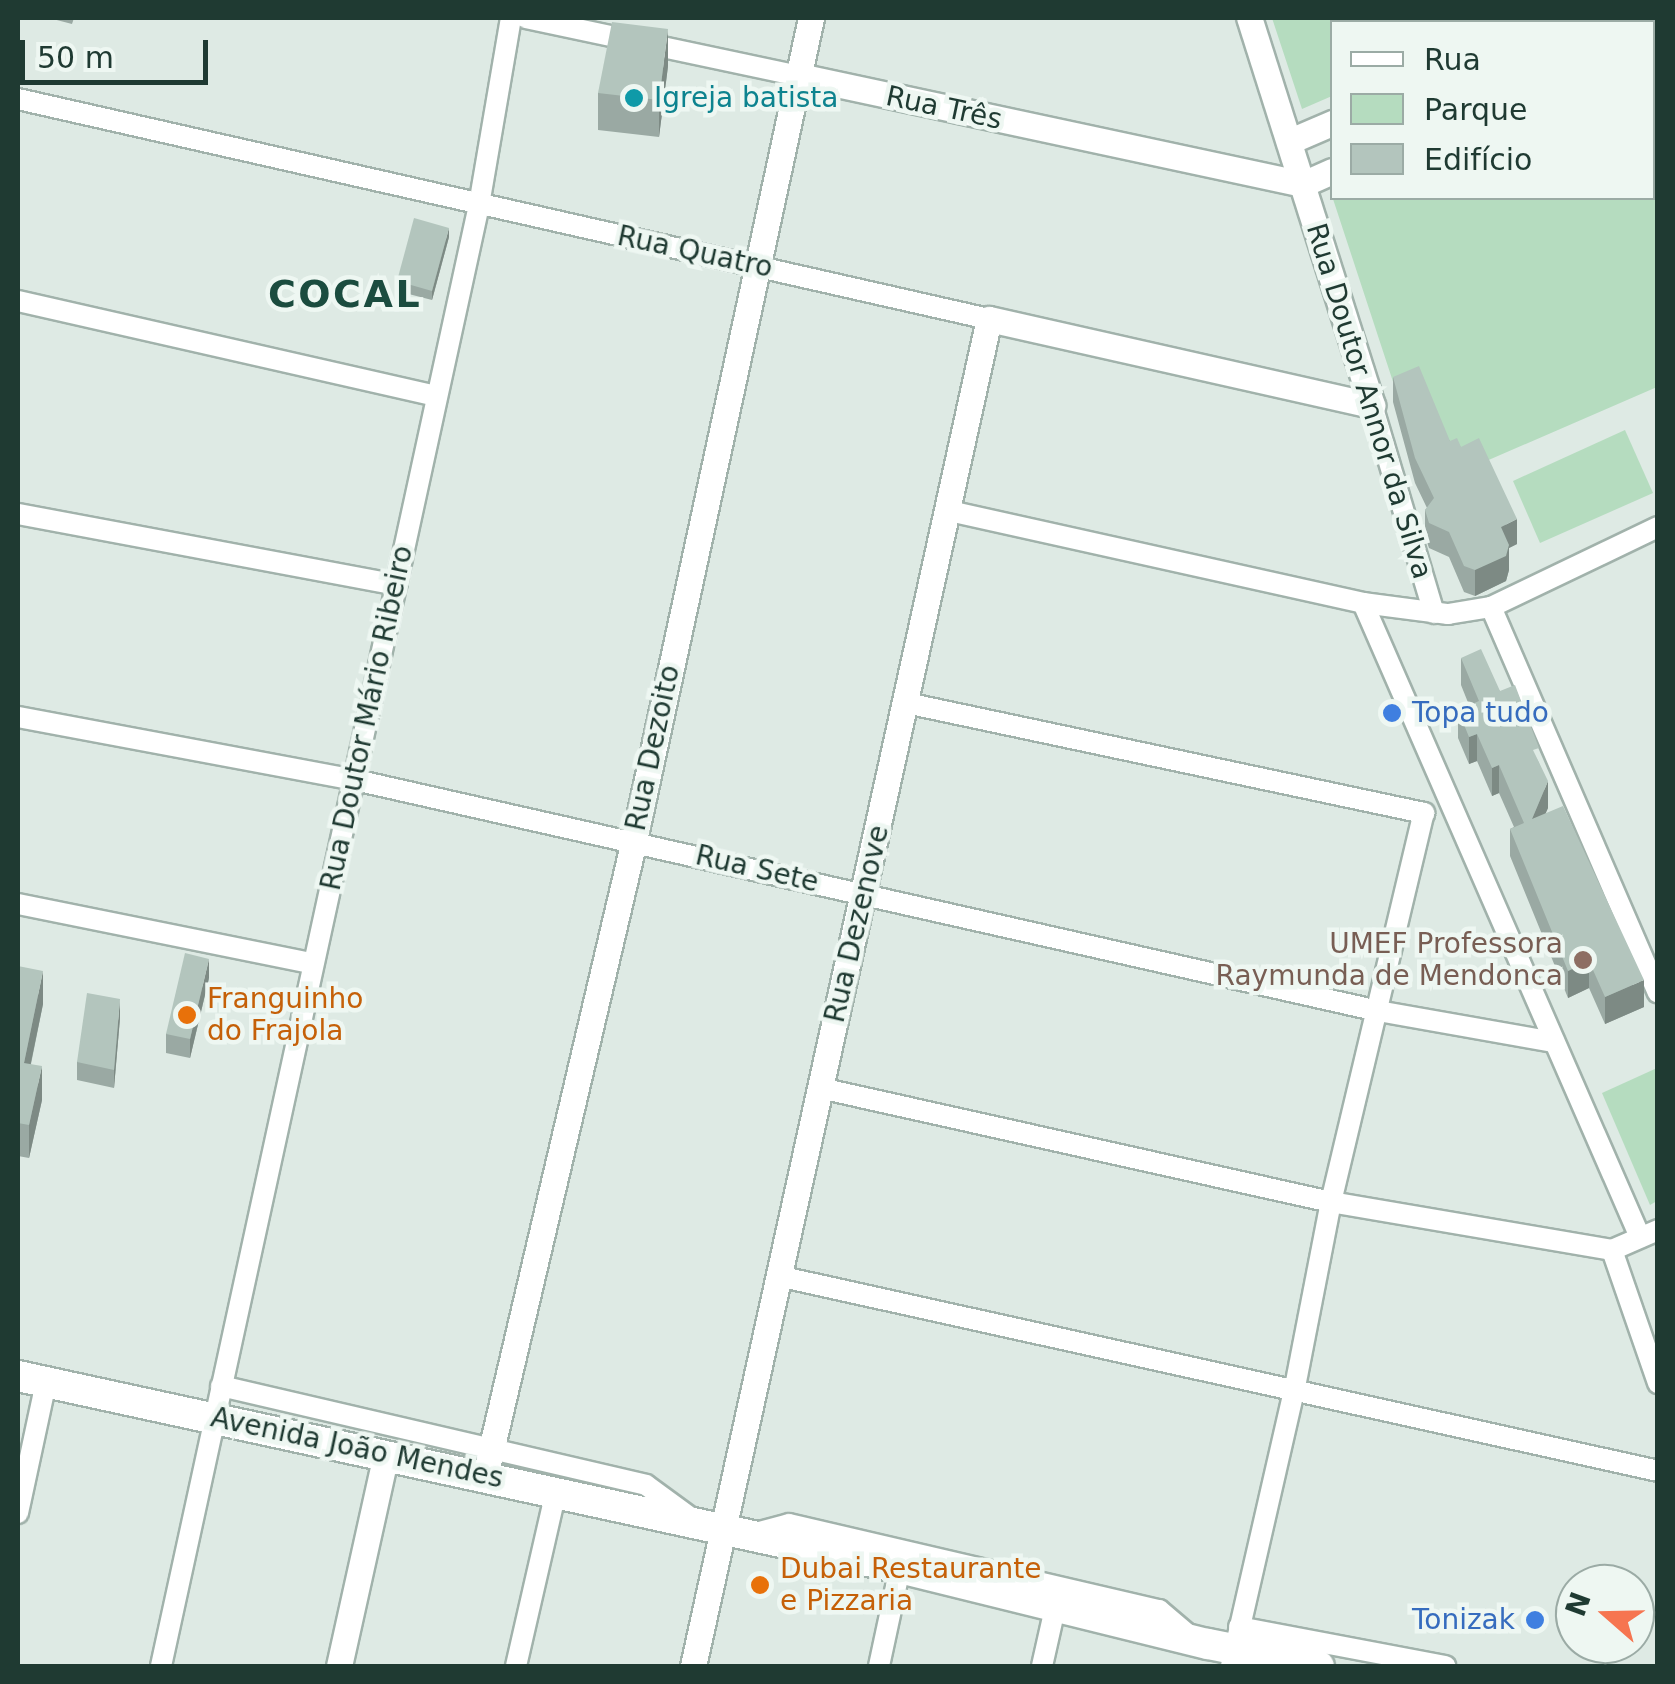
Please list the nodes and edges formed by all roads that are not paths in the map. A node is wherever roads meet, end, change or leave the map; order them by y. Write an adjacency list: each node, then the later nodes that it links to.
1 (511, 18): 11 (street, Rua Doutor Mário Ribeiro)
2 (526, 18): 5 (street, Rua Três)
3 (811, 18): 5 (street, Rua Dezoito)
4 (1249, 18): 8 (street, Rua Doutor Annor da Silva)
5 (799, 76): 10 (street, Rua Três); 12 (street, Rua Dezoito)
6 (18, 100): 11 (street, Rua Quatro)
7 (1330, 124): 8 (street)
8 (1290, 141): 10 (street, Rua Doutor Annor da Silva)
9 (1330, 173): 10 (street)
10 (1303, 184): 16 (street, Rua Doutor Annor da Silva)
11 (478, 205): 12 (street, Rua Quatro); 15 (street, Rua Doutor Mário Ribeiro)
12 (756, 265): 14 (street, Rua Quatro); 29 (street, Rua Dezoito)
13 (18, 301): 15 (street)
14 (989, 320): 16 (street, Rua Quatro); 17 (street, Rua Dezenove)
15 (436, 396): 20 (street, Rua Doutor Mário Ribeiro)
16 (1372, 404): 23 (street, Rua Doutor Annor da Silva)
17 (949, 511): 21 (street); 24 (street, Rua Dezenove)
18 (18, 514): 20 (street)
19 (1658, 528): 22 (street)
20 (396, 585): 26 (street, Rua Doutor Mário Ribeiro)
21 (1364, 604): 23 (street); 27 (street)
22 (1491, 607): 23 (street); 33 (street)
23 (1434, 613)
24 (906, 704): 28 (street); 30 (street, Rua Dezenove)
25 (18, 717): 26 (street, Rua Sete)
26 (355, 780): 29 (street, Rua Sete); 32 (street, Rua Doutor Mário Ribeiro)
27 (1450, 801): 28 (street); 35 (street)
28 (1424, 813): 34 (street)
29 (634, 840): 30 (street, Rua Sete); 47 (street, Rua Dezoito)
30 (865, 895): 34 (street, Rua Sete); 36 (street, Rua Dezenove)
31 (18, 904): 32 (street)
32 (312, 964): 43 (street, Rua Doutor Mário Ribeiro)
33 (1658, 992)
34 (1378, 1010): 35 (street, Rua Sete); 37 (street)
35 (1554, 1042): 38 (street)
36 (820, 1088): 37 (street); 40 (street, Rua Dezenove)
37 (1331, 1202): 39 (street); 44 (street)
38 (1649, 1234): 39 (street)
39 (1612, 1250): 42 (street)
40 (778, 1276): 44 (street); 51 (street, Rua Dezenove)
41 (32, 1379): 45 (main road, Avenida João Mendes); 50 (street)
42 (1658, 1383)
43 (221, 1386): 45 (street, Rua Doutor Mário Ribeiro); 47 (street, Avenida João Mendes)
44 (1294, 1392): 48 (street); 55 (street)
45 (214, 1416): 46 (main road, Avenida João Mendes); 56 (street, Rua Doutor Mário Ribeiro)
46 (386, 1454): 47 (main road, Avenida João Mendes); 57 (street)
47 (488, 1462): 49 (main road, Avenida João Mendes); 51 (street, Avenida João Mendes)
48 (1658, 1470)
49 (556, 1492): 51 (main road, Avenida João Mendes); 58 (street)
50 (18, 1514)
51 (723, 1529): 52 (main road, Avenida João Mendes); 54 (street, Avenida João Mendes); 59 (street, Rua Dezenove)
52 (900, 1568): 53 (main road, Avenida João Mendes); 60 (street)
53 (1056, 1604): 54 (main road, Avenida João Mendes); 61 (street)
54 (1196, 1641): 55 (main road, Avenida João Mendes)
55 (1235, 1647): 62 (main road, Avenida João Mendes); 63 (street, Avenida João Mendes)
56 (161, 1666)
57 (339, 1666)
58 (516, 1666)
59 (693, 1666)
60 (879, 1666)
61 (1042, 1666)
62 (1318, 1666)
63 (1446, 1666)

